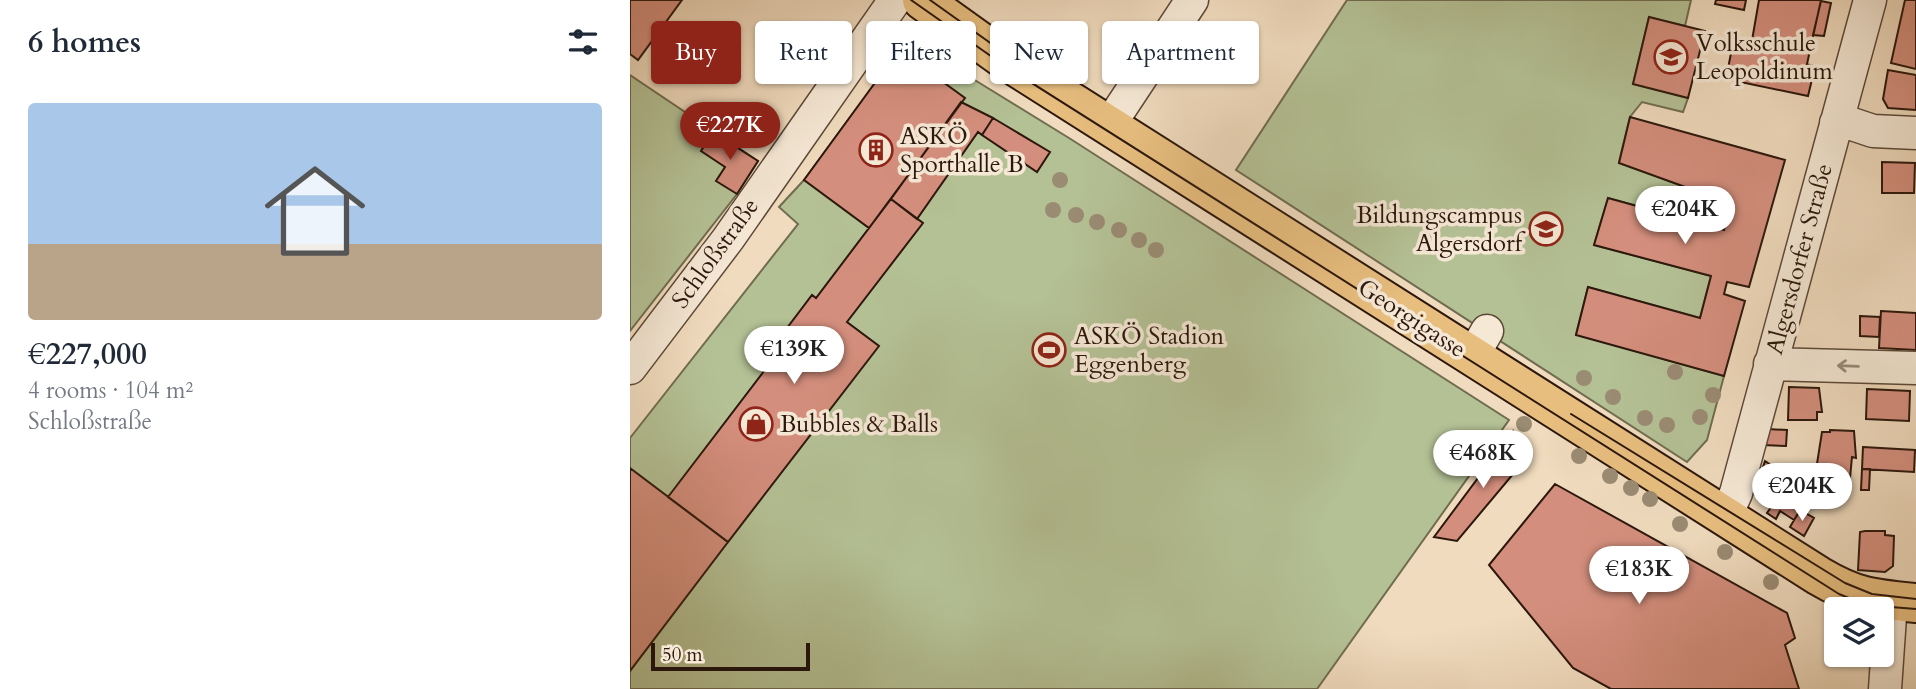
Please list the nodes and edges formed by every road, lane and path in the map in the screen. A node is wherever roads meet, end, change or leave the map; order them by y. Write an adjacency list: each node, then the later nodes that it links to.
1 (895, 0): 9 (street, Schloßstraße)
2 (922, 0): 6 (main road, Georgigasse)
3 (1192, 0): 6 (street)
4 (1870, 0): 5 (street, Algersdorfer Straße)
5 (1836, 123): 7 (street); 8 (street, Algersdorfer Straße)
6 (1110, 124): 11 (main road, Georgigasse)
7 (1916, 133)
8 (1770, 364): 10 (street, one-way to 8); 11 (street, Algersdorfer Straße)
9 (630, 368)
10 (1916, 369)
11 (1725, 517): 12 (main road, Georgigasse)
12 (1904, 602): 13 (street)
13 (1885, 689)

